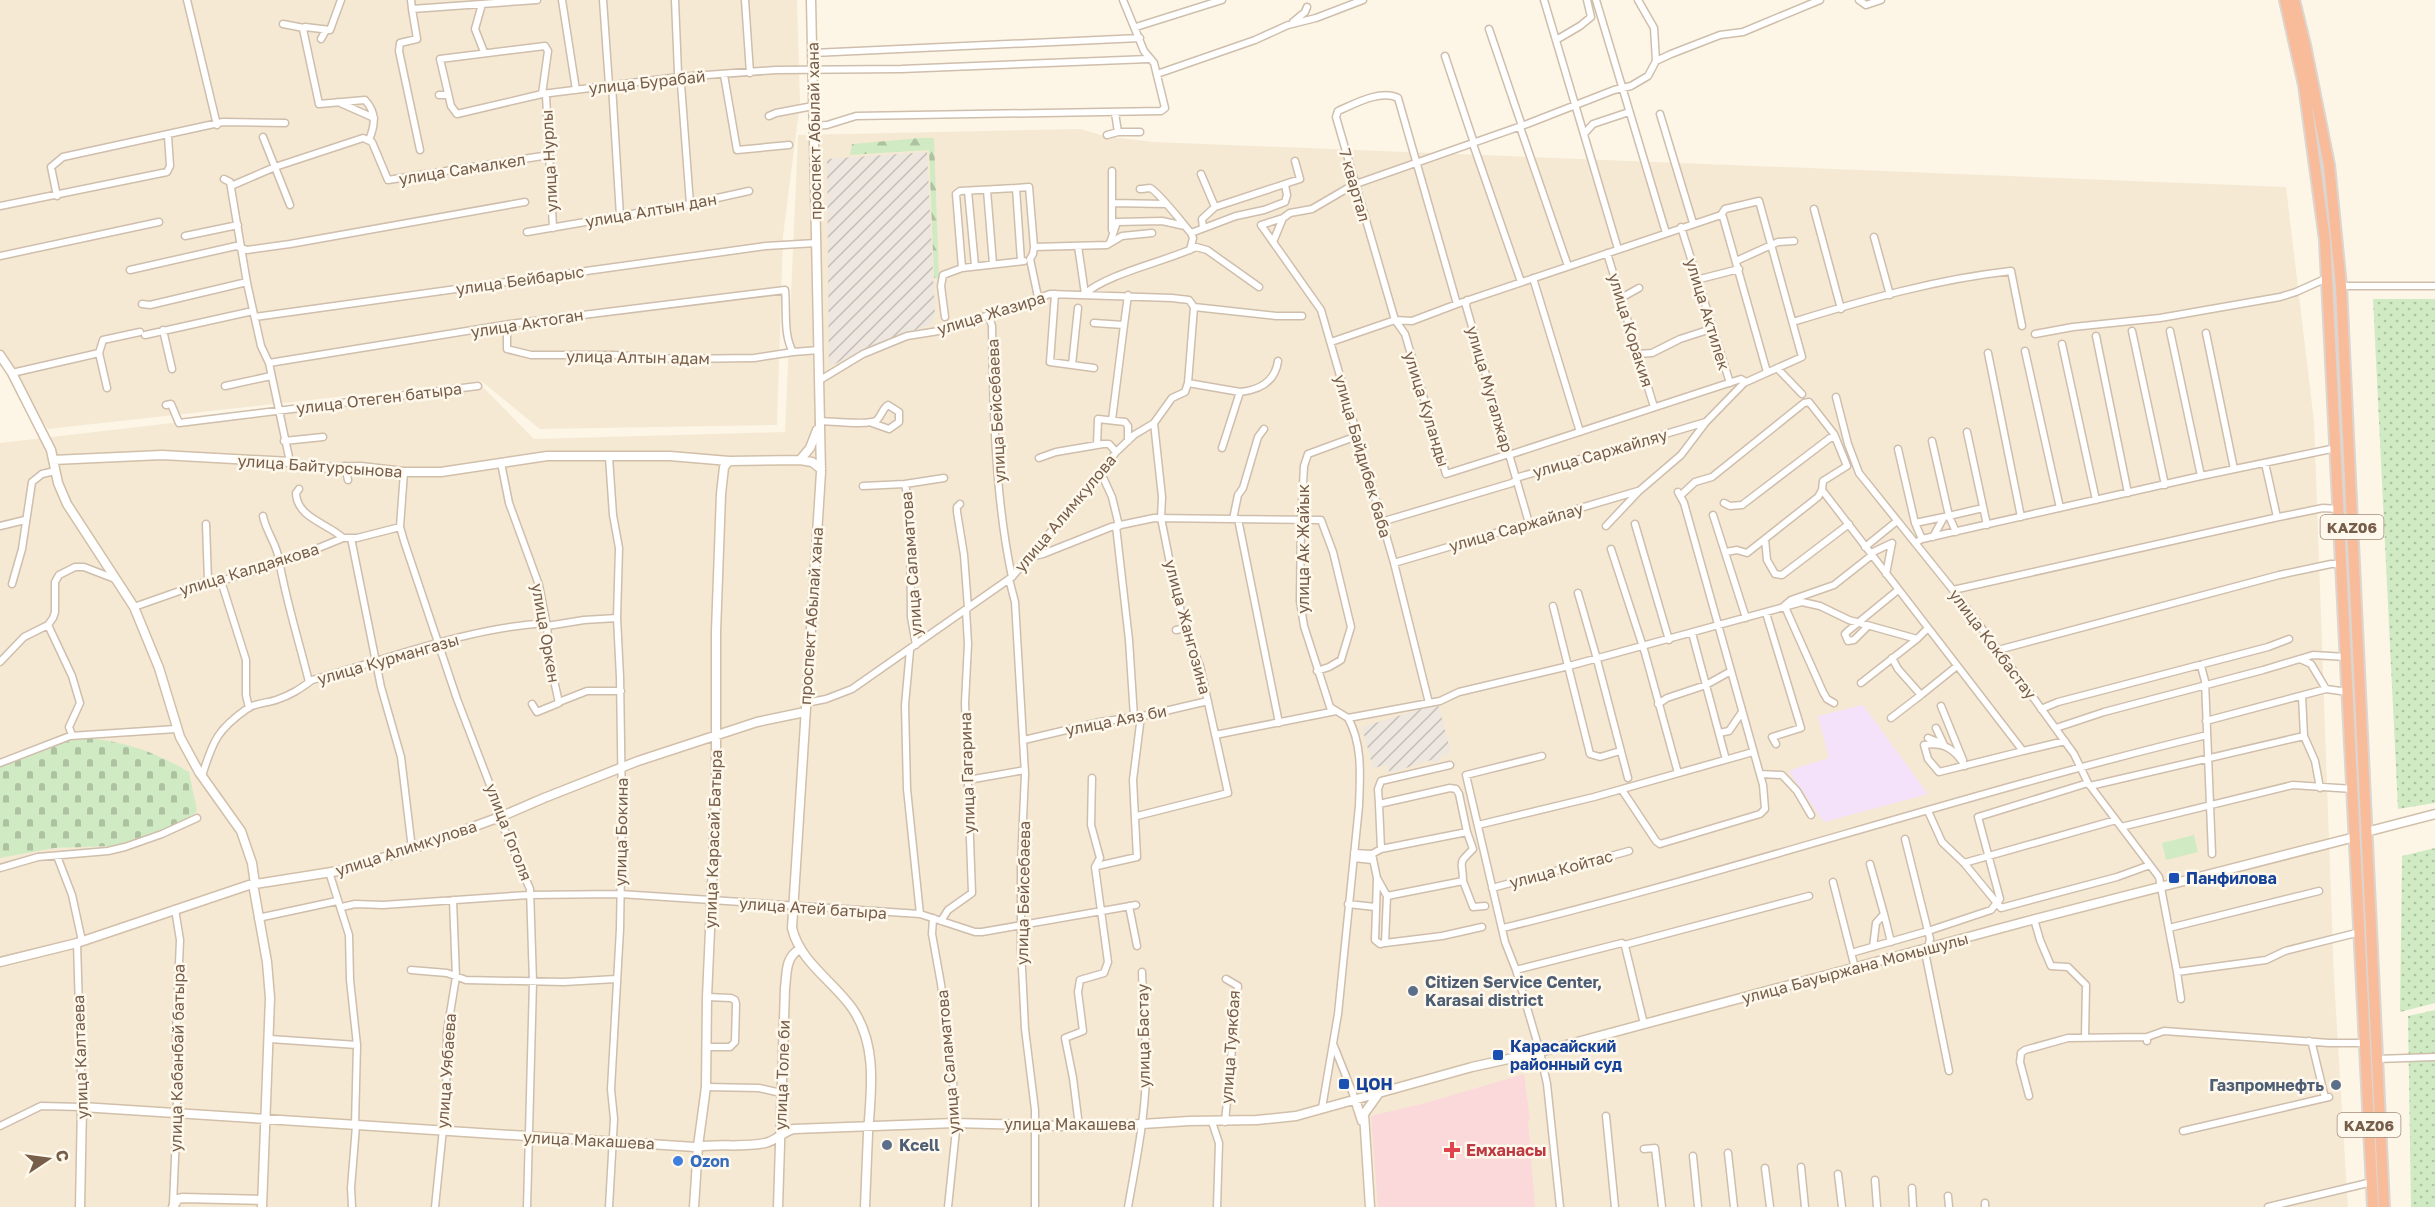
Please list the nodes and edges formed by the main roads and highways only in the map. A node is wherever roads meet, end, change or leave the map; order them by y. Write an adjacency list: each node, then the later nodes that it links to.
1 (2284, 0): 3 (highway, KАZ06)
2 (2294, 0): 3 (highway, KАZ06)
3 (2375, 1136): 4 (highway, KАZ06); 5 (highway, KАZ06)
4 (2373, 1207)
5 (2384, 1207)

